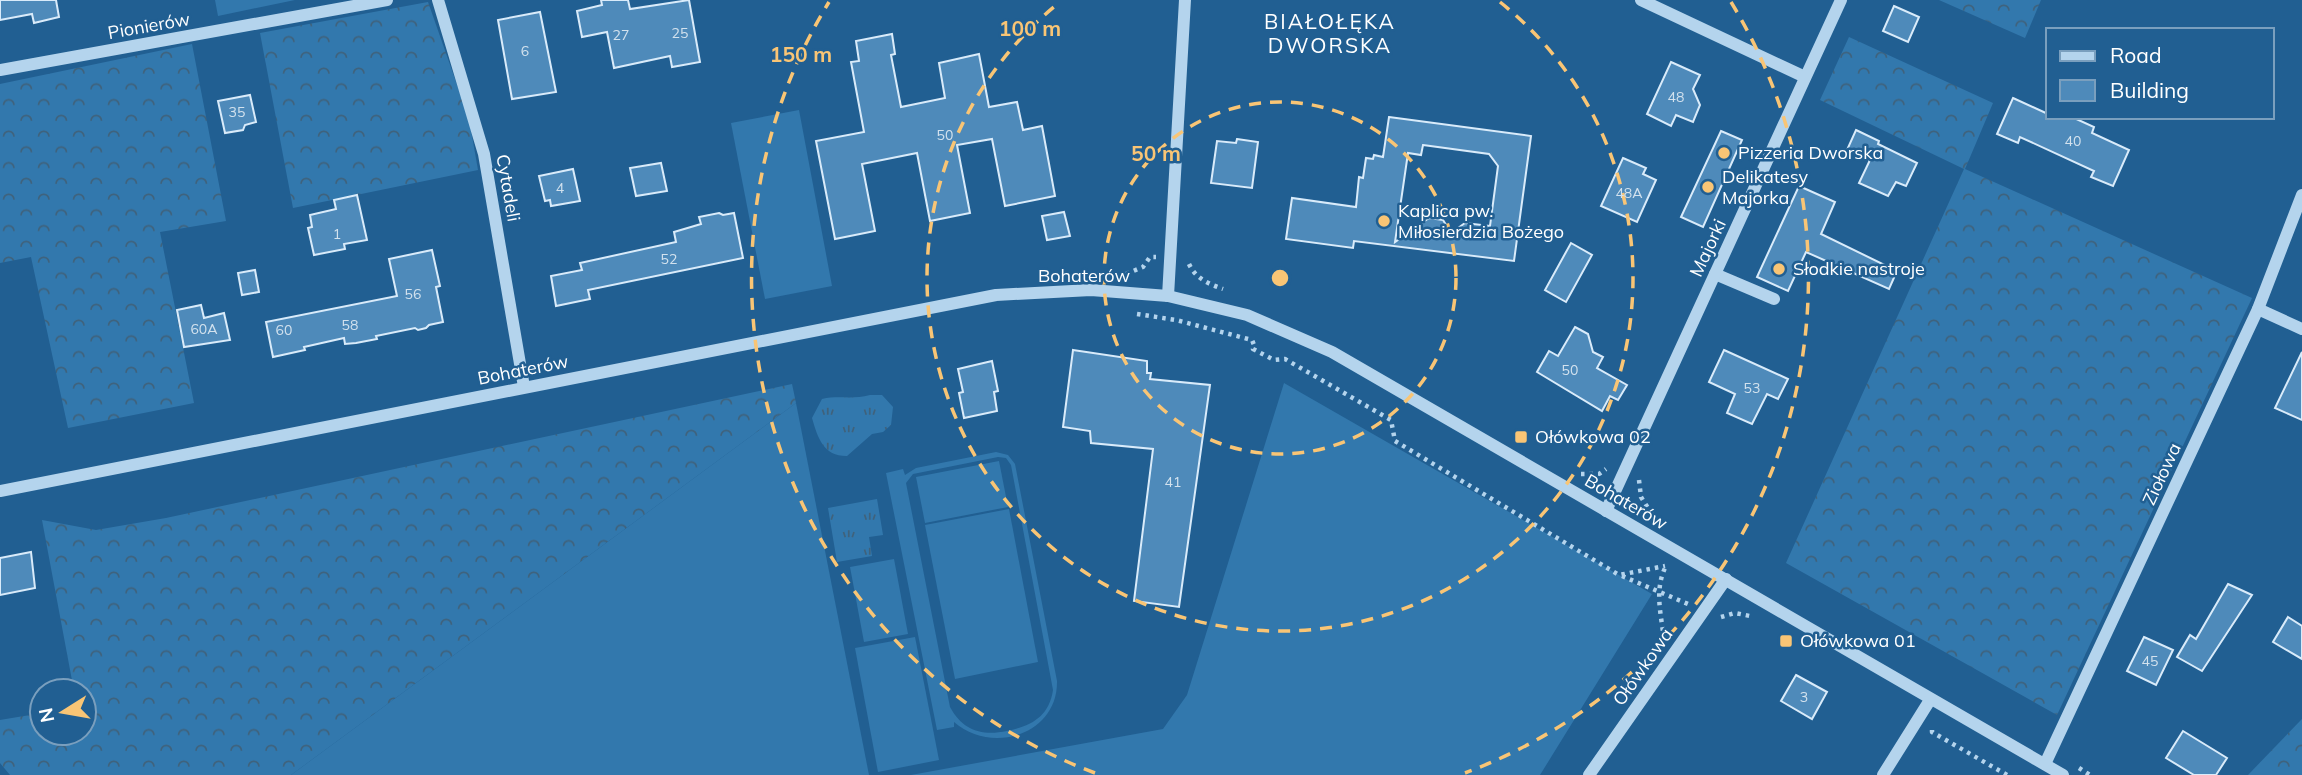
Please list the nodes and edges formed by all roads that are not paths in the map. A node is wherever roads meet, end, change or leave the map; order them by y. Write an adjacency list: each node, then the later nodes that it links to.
1 (387, 0): 6 (street, Pionierów)
2 (438, 0): 14 (street, Cytadeli)
3 (1185, 0): 10 (street)
4 (1641, 0): 7 (street)
5 (1841, 0): 7 (street, Majorki)
6 (0, 70)
7 (1805, 77): 9 (street, Majorki)
8 (2302, 195): 12 (street, Ziołowa)
9 (1715, 274): 11 (street); 16 (street, Majorki)
10 (1168, 296): 14 (street, Bohaterów); 16 (street, Bohaterów)
11 (1774, 299)
12 (2258, 309): 13 (street); 19 (street, Ziołowa)
13 (2302, 329)
14 (524, 387): 15 (street, Bohaterów)
15 (0, 491)
16 (1606, 511): 17 (street, Bohaterów)
17 (1726, 579): 18 (street, Bohaterów); 20 (street, Ołówkowa)
18 (1930, 700): 19 (street, Bohaterów); 21 (street)
19 (2045, 764): 22 (street, Bohaterów)
20 (1589, 775)
21 (1883, 775)
22 (2063, 775)

